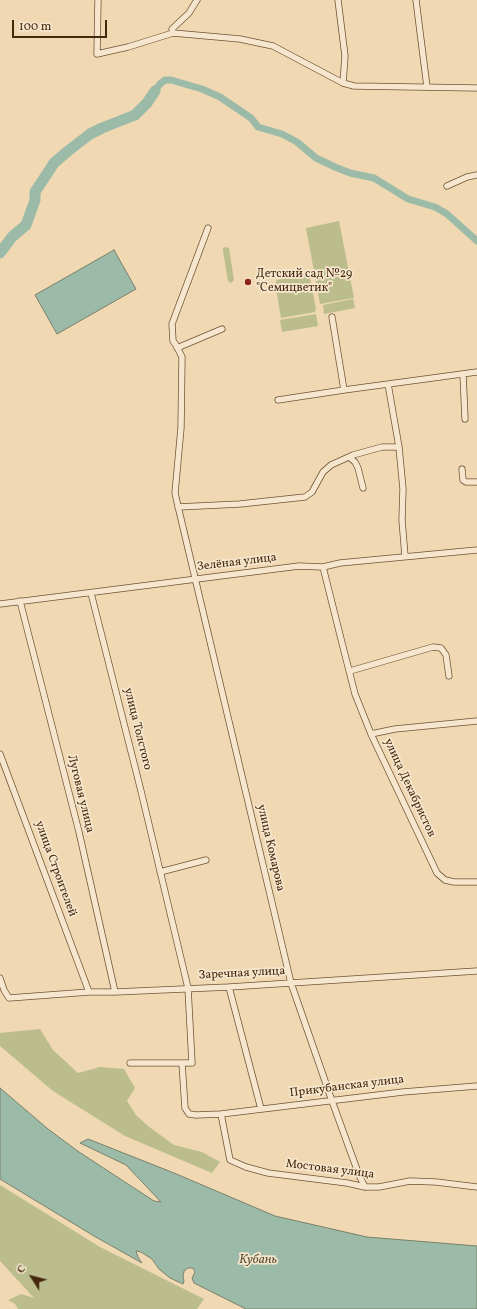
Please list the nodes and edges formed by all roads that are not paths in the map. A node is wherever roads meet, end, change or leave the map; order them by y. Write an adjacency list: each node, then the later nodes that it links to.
1 (98, 0): 5 (street)
2 (197, 0): 5 (street)
3 (338, 0): 6 (street)
4 (416, 0): 7 (street)
5 (172, 33): 6 (street)
6 (343, 84): 7 (street)
7 (427, 87): 8 (street)
8 (477, 88)
9 (477, 175): 10 (street)
10 (447, 186)
11 (208, 228): 14 (street, улица Комарова)
12 (332, 317): 18 (street)
13 (222, 329): 14 (street)
14 (177, 348): 26 (street, улица Комарова)
15 (477, 372): 16 (street)
16 (463, 374): 17 (street); 20 (street)
17 (388, 384): 18 (street); 21 (street)
18 (344, 390): 19 (street)
19 (278, 400)
20 (465, 418)
21 (399, 447): 22 (street); 28 (street)
22 (349, 457): 25 (street); 26 (street)
23 (462, 469): 24 (street)
24 (477, 482)
25 (363, 488)
26 (178, 507): 30 (street, улица Комарова)
27 (477, 550): 28 (street, Зелёная улица)
28 (405, 556): 29 (street, Зелёная улица)
29 (324, 567): 30 (street, Зелёная улица); 34 (street, улица Декабристов)
30 (195, 579): 31 (street, Зелёная улица); 44 (street, улица Комарова)
31 (91, 593): 32 (street, Зелёная улица); 40 (street, улица Толстого)
32 (20, 602): 33 (street, Зелёная улица); 48 (street, Луговая улица)
33 (0, 604)
34 (350, 671): 35 (street); 37 (street, улица Декабристов)
35 (449, 676)
36 (477, 721): 37 (street)
37 (371, 734): 41 (street, улица Декабристов)
38 (0, 754): 47 (street, улица Строителей)
39 (206, 860): 40 (street)
40 (160, 872): 46 (street, улица Толстого)
41 (477, 882)
42 (477, 971): 44 (street, Заречная улица)
43 (0, 978): 47 (street, Заречная улица)
44 (291, 983): 45 (street, Заречная улица); 52 (street, улица Комарова)
45 (229, 987): 46 (street, Заречная улица); 53 (street)
46 (188, 988): 48 (street, Заречная улица); 50 (street, улица Толстого)
47 (89, 992): 48 (street, Заречная улица)
48 (114, 992)
49 (130, 1063): 50 (street)
50 (182, 1063): 54 (street, Прикубанская улица)
51 (477, 1086): 52 (street, Прикубанская улица)
52 (332, 1101): 53 (street, Прикубанская улица); 55 (street, улица Комарова)
53 (261, 1109): 54 (street, Прикубанская улица)
54 (221, 1114): 55 (street, Мостовая улица)
55 (365, 1187): 56 (street, Мостовая улица)
56 (477, 1187)

